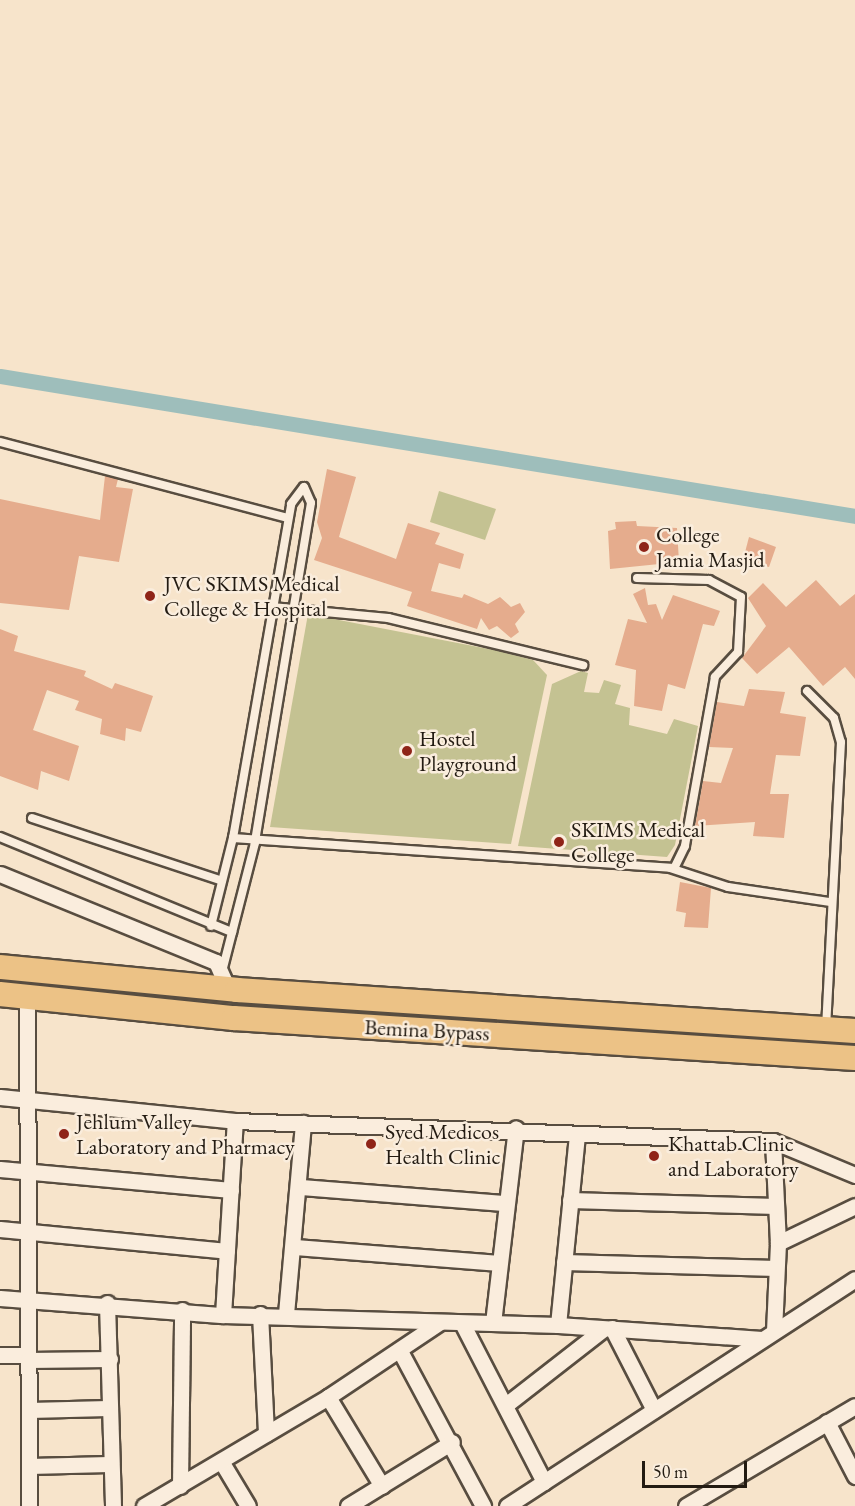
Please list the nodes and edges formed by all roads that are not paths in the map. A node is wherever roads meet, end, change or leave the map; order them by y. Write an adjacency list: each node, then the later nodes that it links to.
1 (0, 441): 2 (lane)
2 (288, 518): 4 (lane); 5 (lane)
3 (637, 578): 12 (lane)
4 (272, 607): 5 (lane); 10 (lane)
5 (292, 610): 6 (lane); 11 (lane)
6 (583, 665)
7 (807, 692): 15 (lane)
8 (32, 818): 14 (lane)
9 (0, 837): 16 (lane)
10 (233, 838): 11 (lane); 14 (lane)
11 (255, 843): 12 (lane); 17 (lane)
12 (674, 869): 15 (lane)
13 (0, 874): 19 (street)
14 (222, 881): 16 (lane)
15 (829, 902): 22 (lane)
16 (211, 926): 17 (lane)
17 (232, 932): 19 (lane)
18 (0, 967): 19 (highway, Bemina Bypass)
19 (225, 979): 22 (highway, Bemina Bypass)
20 (0, 994): 21 (highway, Bemina Bypass)
21 (27, 997): 24 (highway, Bemina Bypass); 26 (street)
22 (826, 1029): 23 (highway, Bemina Bypass)
23 (855, 1031)
24 (855, 1058)
25 (0, 1097): 26 (street)
26 (27, 1101): 27 (street); 32 (street)
27 (235, 1121): 28 (street); 36 (street)
28 (303, 1123): 29 (street); 35 (street)
29 (516, 1128): 30 (street); 38 (street)
30 (577, 1134): 31 (street); 37 (street)
31 (772, 1141): 34 (street); 39 (street)
32 (27, 1168): 33 (street); 36 (street); 41 (street)
33 (0, 1169)
34 (855, 1175)
35 (301, 1187): 38 (street); 44 (street)
36 (231, 1190): 45 (street)
37 (570, 1200): 39 (street); 46 (street)
38 (506, 1203): 47 (street)
39 (776, 1206): 43 (street)
40 (855, 1206): 43 (street)
41 (28, 1228): 42 (street); 45 (street); 51 (street)
42 (0, 1229)
43 (778, 1243): 48 (street)
44 (295, 1247): 47 (street); 55 (street)
45 (227, 1251): 56 (street)
46 (564, 1262): 48 (street); 60 (street)
47 (500, 1263): 59 (street)
48 (776, 1268): 62 (street)
49 (855, 1279): 62 (street)
50 (0, 1298): 51 (street)
51 (28, 1299): 52 (street); 65 (street)
52 (108, 1303): 53 (street); 66 (street)
53 (182, 1310): 56 (street); 81 (street)
54 (260, 1314): 55 (street); 56 (street); 74 (street)
55 (286, 1314): 57 (street)
56 (223, 1315)
57 (440, 1322): 58 (street); 63 (street)
58 (462, 1323): 59 (street); 68 (street)
59 (493, 1323): 60 (street)
60 (558, 1325): 61 (street)
61 (607, 1329): 62 (street); 68 (street); 72 (street)
62 (768, 1334): 72 (street)
63 (400, 1351): 67 (street); 75 (street)
64 (0, 1355): 65 (street)
65 (28, 1357): 66 (street); 71 (street)
66 (110, 1359): 70 (street)
67 (328, 1397): 74 (street); 82 (street)
68 (507, 1404): 80 (street)
69 (855, 1406): 73 (street)
70 (108, 1408): 71 (street); 77 (street)
71 (29, 1410): 78 (street)
72 (654, 1410): 80 (street)
73 (826, 1422): 79 (street); 91 (street)
74 (266, 1434): 76 (street)
75 (452, 1442): 82 (street); 89 (street)
76 (221, 1461): 81 (street); 87 (street)
77 (109, 1464): 78 (street); 85 (street)
78 (29, 1466): 84 (street)
79 (855, 1476)
80 (544, 1482): 90 (street)
81 (180, 1486): 83 (street)
82 (382, 1486): 88 (street)
83 (166, 1501): 86 (street)
84 (29, 1506)
85 (113, 1506)
86 (144, 1506)
87 (248, 1506)
88 (348, 1506)
89 (483, 1506)
90 (507, 1506)
91 (686, 1506)

